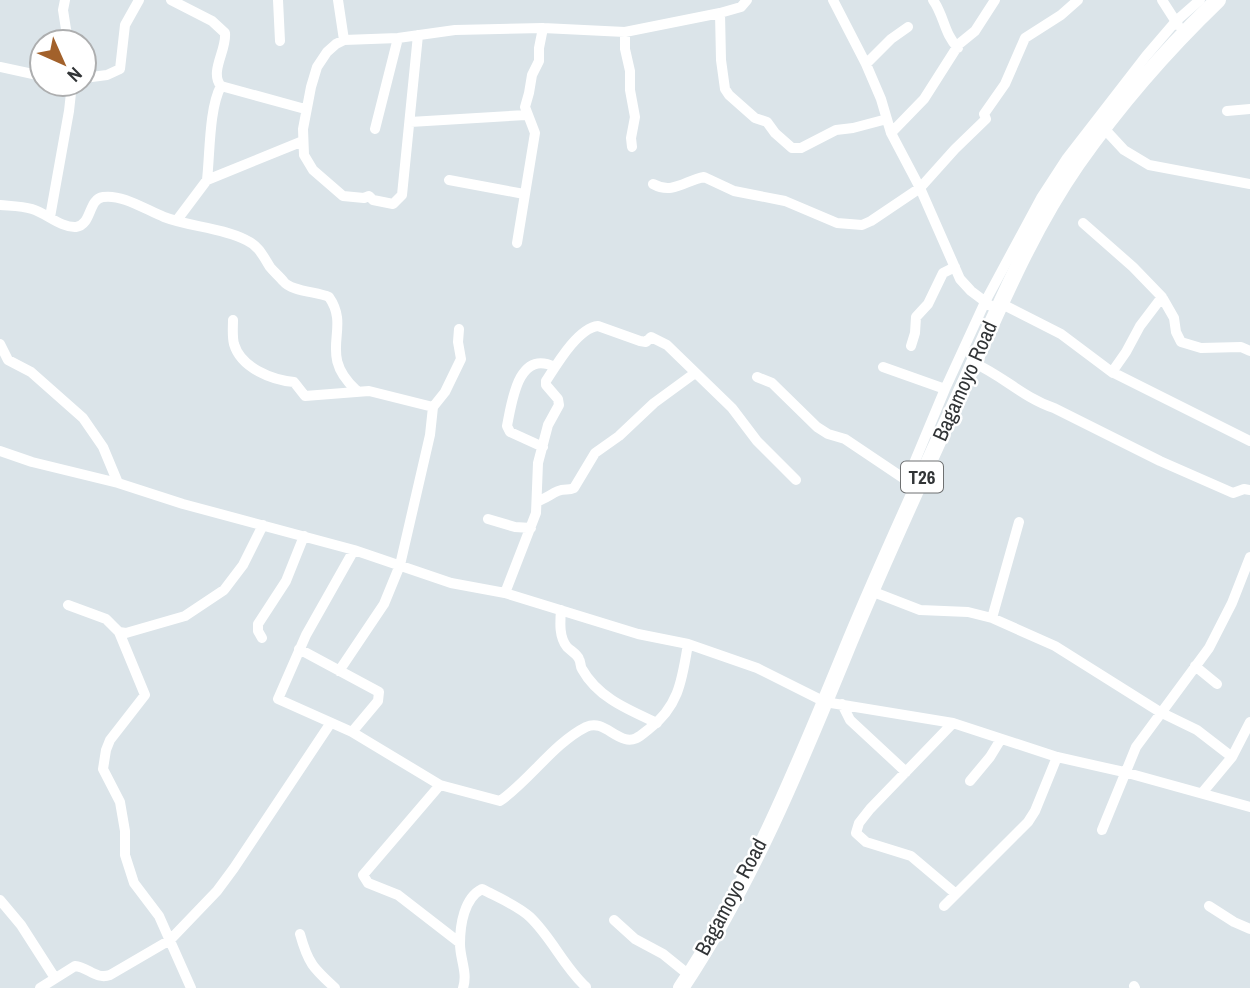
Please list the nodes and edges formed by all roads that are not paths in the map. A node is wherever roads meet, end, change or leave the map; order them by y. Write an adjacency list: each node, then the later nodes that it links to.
1 (65, 0): 16 (street)
2 (139, 0): 28 (street)
3 (171, 0): 29 (street)
4 (278, 0): 23 (street)
5 (338, 0): 22 (street)
6 (747, 0): 14 (street)
7 (833, 0): 25 (street)
8 (933, 0): 24 (street)
9 (995, 0): 24 (street)
10 (1078, 0): 46 (street)
11 (1162, 0): 18 (street)
12 (1200, 0): 18 (street)
13 (1218, 0): 18 (highway, Bagamoyo Road / T26)
14 (720, 13): 19 (street); 35 (street)
15 (908, 27): 25 (street)
16 (66, 28)
17 (543, 28): 19 (street); 20 (street); 34 (street)
18 (1180, 28): 37 (highway, Bagamoyo Road / T26)
19 (625, 32): 41 (street)
20 (418, 35): 21 (street); 36 (street)
21 (398, 38): 22 (street); 38 (street)
22 (344, 40): 31 (street)
23 (280, 41)
24 (958, 48): 39 (street)
25 (866, 64): 35 (street)
26 (0, 66): 27 (street)
27 (28, 73)
28 (98, 76)
29 (221, 86): 31 (street); 42 (street)
30 (70, 98): 49 (street)
31 (305, 109): 40 (street)
32 (1250, 109): 33 (street)
33 (1227, 111)
34 (526, 115): 36 (street); 47 (street)
35 (887, 119): 39 (street)
36 (410, 122): 40 (street)
37 (1100, 124): 45 (street); 55 (highway, Bagamoyo Road / T26)
38 (376, 129)
39 (891, 133): 46 (street)
40 (303, 141): 42 (street)
41 (632, 147)
42 (207, 180): 50 (street)
43 (449, 180): 47 (street)
44 (653, 184): 46 (street)
45 (1250, 184)
46 (920, 188): 53 (street)
47 (524, 194): 52 (street)
48 (0, 205): 49 (street)
49 (50, 217): 50 (street)
50 (177, 220): 68 (street)
51 (1083, 223): 54 (street)
52 (517, 243)
53 (955, 267): 55 (street); 59 (street)
54 (1162, 297): 60 (street); 65 (street)
55 (994, 304): 61 (highway, Bagamoyo Road / T26); 65 (street); 67 (street)
56 (233, 320): 68 (street)
57 (459, 328): 69 (street)
58 (0, 344): 74 (street)
59 (911, 346)
60 (1250, 351)
61 (974, 363): 75 (highway, Bagamoyo Road / T26); 76 (street)
62 (555, 367): 64 (street); 71 (street); 71 (street)
63 (883, 367): 67 (street)
64 (695, 373): 73 (street); 77 (street)
65 (1113, 373): 70 (street)
66 (757, 377): 75 (street)
67 (945, 389): 75 (street)
68 (356, 390): 69 (street)
69 (433, 407): 85 (street)
70 (1250, 441)
71 (543, 447): 77 (street)
72 (0, 451): 74 (street)
73 (796, 480)
74 (118, 483): 80 (street)
75 (912, 484): 86 (highway, Bagamoyo Road / T26)
76 (1250, 490)
77 (537, 501): 81 (street)
78 (488, 519): 81 (street)
79 (1019, 523): 90 (street)
80 (263, 525): 82 (street); 91 (street)
81 (531, 528): 87 (street)
82 (304, 536): 83 (street); 92 (street)
83 (354, 550): 85 (street); 94 (street)
84 (1250, 557): 95 (street)
85 (400, 565): 87 (street); 96 (street)
86 (872, 591): 90 (street); 98 (highway, Bagamoyo Road / T26)
87 (505, 593): 89 (street)
88 (68, 605): 91 (street)
89 (561, 610): 93 (street); 102 (street)
90 (992, 618): 100 (street)
91 (119, 632): 123 (street)
92 (262, 638)
93 (688, 644): 98 (street); 102 (street)
94 (299, 649): 96 (street); 104 (street)
95 (1195, 666): 97 (street); 100 (street)
96 (339, 671): 105 (street)
97 (1217, 684)
98 (825, 702): 99 (street); 126 (highway, Bagamoyo Road / T26)
99 (842, 705): 103 (street); 109 (street)
100 (1160, 712): 108 (street); 110 (street)
101 (1250, 722): 108 (street)
102 (657, 723): 112 (street)
103 (953, 723): 106 (street); 109 (street)
104 (330, 724): 105 (street); 123 (street)
105 (352, 732): 112 (street)
106 (1001, 739): 107 (street); 111 (street)
107 (1057, 757): 110 (street); 116 (street)
108 (1232, 757): 113 (street)
109 (906, 772): 116 (street)
110 (1124, 772): 113 (street); 115 (street)
111 (970, 781)
112 (440, 785): 124 (street)
113 (1202, 793): 114 (street)
114 (1250, 807)
115 (1101, 830)
116 (956, 894): 118 (street)
117 (0, 900): 125 (street)
118 (944, 906)
119 (1209, 906): 121 (street)
120 (614, 920): 126 (street)
121 (1250, 929)
122 (300, 934): 130 (street)
123 (170, 940): 125 (street); 129 (street)
124 (460, 943): 127 (street); 131 (street)
125 (55, 978): 128 (street)
126 (685, 981)
127 (586, 987)
128 (40, 988)
129 (191, 988)
130 (335, 988)
131 (463, 988)

